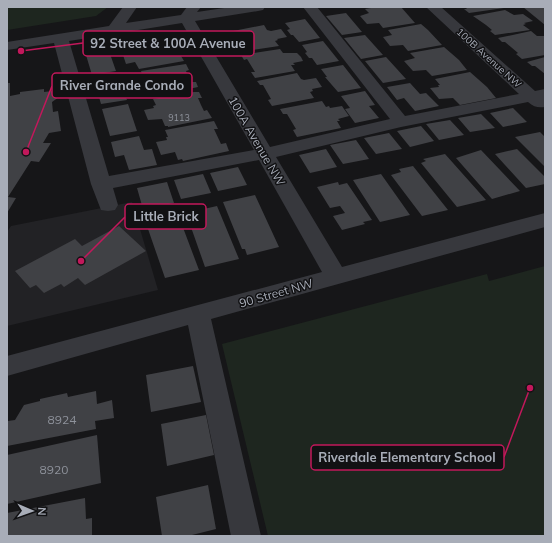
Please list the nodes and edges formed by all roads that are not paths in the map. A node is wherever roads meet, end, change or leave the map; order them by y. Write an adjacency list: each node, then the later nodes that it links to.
1 (130, 7): 7 (street)
2 (258, 7): 5 (street)
3 (310, 7): 12 (street)
4 (433, 7): 10 (street, 100B Avenue NW)
5 (228, 9): 6 (street)
6 (190, 12): 7 (street); 13 (street, 100A Avenue NW)
7 (116, 28): 8 (street)
8 (60, 37): 9 (street); 14 (street)
9 (7, 46)
10 (538, 95): 11 (street, 100B Avenue NW); 12 (street)
11 (545, 108)
12 (401, 122): 13 (street)
13 (264, 154): 14 (street); 17 (street, 100A Avenue NW)
14 (101, 184): 15 (street)
15 (108, 205)
16 (545, 220): 17 (street, 90 Street NW)
17 (336, 276): 18 (street, 90 Street NW)
18 (198, 314): 19 (street, 90 Street NW); 20 (street)
19 (7, 366)
20 (246, 536)

